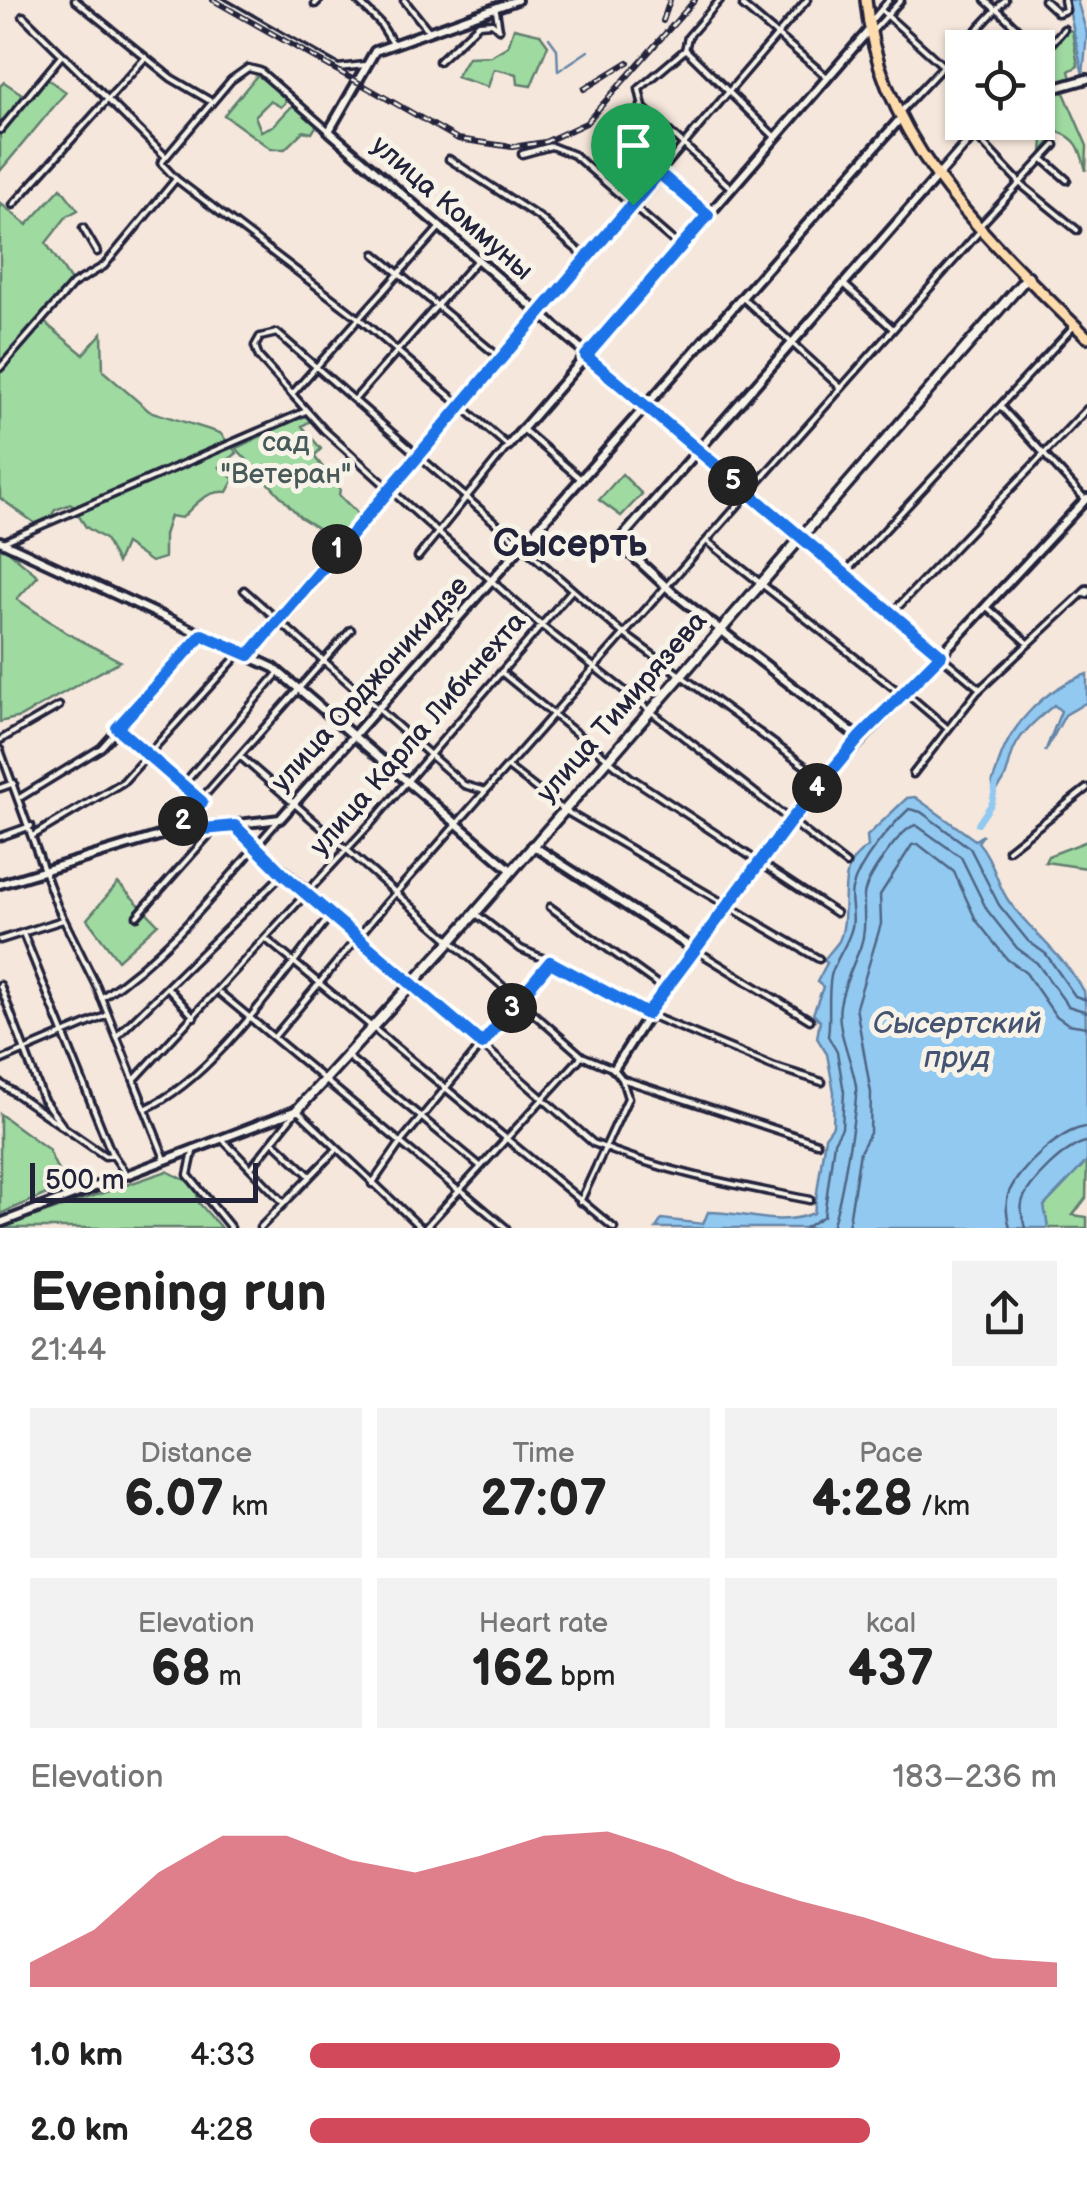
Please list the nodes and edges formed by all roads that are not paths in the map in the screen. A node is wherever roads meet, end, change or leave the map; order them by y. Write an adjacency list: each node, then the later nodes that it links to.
1 (74, 0): 30 (street)
2 (219, 0): 32 (street)
3 (357, 0): 27 (street)
4 (404, 0): 24 (street)
5 (517, 0): 18 (street)
6 (720, 0): 28 (street)
7 (807, 0): 25 (street)
8 (866, 0): 22 (main road)
9 (890, 0): 17 (street)
10 (902, 0): 20 (street)
11 (985, 0): 16 (street)
12 (1004, 0): 16 (street)
13 (1044, 0): 14 (street)
14 (1064, 0)
15 (743, 6): 25 (street)
16 (996, 9): 23 (street); 33 (street)
17 (880, 10): 20 (street); 22 (street)
18 (496, 11): 24 (street); 31 (street)
19 (24, 16): 29 (street)
20 (887, 17): 22 (street); 33 (street)
21 (1064, 29): 26 (street)
22 (868, 30): 34 (street); 40 (main road)
23 (1017, 30)
24 (431, 34): 27 (street)
25 (777, 35): 34 (street); 37 (street)
26 (1055, 37)
27 (392, 42): 32 (street)
28 (685, 50): 37 (street); 47 (street)
29 (62, 55): 38 (street); 41 (street)
30 (145, 58): 38 (street); 39 (street)
31 (439, 61)
32 (364, 66): 42 (street)
33 (943, 68): 40 (street)
34 (827, 77): 44 (street)
35 (1087, 79): 36 (street)
36 (1055, 88)
37 (730, 90): 44 (street); 47 (street)
38 (109, 102): 50 (street); 59 (street)
39 (212, 102): 42 (street, улица Коммуны); 50 (street)
40 (899, 116): 54 (main road); 74 (street, улица Орджоникидзе)
41 (0, 130)
42 (328, 131): 62 (street, улица Коммуны)
43 (615, 134): 53 (street)
44 (776, 138): 58 (street)
45 (969, 140): 54 (street)
46 (980, 140): 57 (street)
47 (683, 145): 53 (street); 58 (street)
48 (1054, 145): 52 (street)
49 (522, 154): 60 (street)
50 (165, 156): 55 (street)
51 (449, 159): 69 (street)
52 (1043, 159): 56 (street); 57 (street)
53 (659, 173): 60 (street); 61 (street)
54 (936, 177): 63 (main road); 73 (street)
55 (176, 180): 77 (street); 85 (street)
56 (1067, 180)
57 (1022, 183): 63 (street); 65 (street)
58 (732, 188): 61 (street)
59 (13, 205)
60 (633, 205): 66 (street); 69 (street)
61 (708, 215): 66 (street)
62 (440, 227): 70 (street, улица Коммуны); 71 (street)
63 (981, 227): 72 (main road); 79 (street)
64 (83, 228): 67 (street)
65 (1077, 230)
66 (680, 248): 83 (street)
67 (96, 252)
68 (375, 254): 71 (street)
69 (588, 259): 76 (street)
70 (478, 260): 75 (street); 76 (street, улица Коммуны)
71 (399, 272): 75 (street); 77 (street)
72 (1028, 276): 78 (main road); 106 (main road, улица Тимирязева)
73 (843, 284): 79 (street); 81 (street)
74 (744, 299): 81 (street); 92 (street, улица Орджоникидзе)
75 (438, 306): 82 (street); 84 (street)
76 (539, 315): 83 (street, улица Коммуны); 84 (street)
77 (361, 320): 82 (street); 86 (street)
78 (1075, 325): 80 (main road); 91 (street)
79 (893, 329): 87 (street)
80 (1087, 336)
81 (792, 341): 87 (street); 97 (street)
82 (398, 352): 89 (street); 90 (street)
83 (586, 356): 92 (street, улица Коммуны); 95 (street)
84 (500, 358): 90 (street)
85 (0, 368)
86 (316, 368): 88 (street); 88 (street); 89 (street)
87 (841, 388): 102 (street)
88 (292, 393): 94 (street)
89 (354, 400): 99 (street)
90 (460, 405): 96 (street); 99 (street)
91 (1001, 407): 98 (street); 111 (street)
92 (646, 409): 97 (street, улица Коммуны); 100 (street, улица Орджоникидзе)
93 (1087, 409): 98 (street)
94 (306, 411): 101 (street); 108 (street)
95 (522, 429): 96 (street); 100 (street)
96 (508, 446): 103 (street)
97 (697, 452): 102 (street, улица Коммуны); 114 (street)
98 (1044, 454): 104 (street); 119 (street)
99 (418, 455): 101 (street); 103 (street)
100 (582, 480): 109 (street, улица Орджоникидзе)
101 (388, 490): 105 (street); 120 (street)
102 (748, 494): 106 (street, улица Коммуны); 107 (street)
103 (465, 500): 105 (street); 109 (street)
104 (1087, 500): 118 (street)
105 (439, 532): 110 (street); 112 (street)
106 (800, 538): 111 (street, улица Коммуны); 113 (main road, улица Тимирязева)
107 (707, 541): 113 (street); 114 (street)
108 (1, 542): 125 (street)
109 (522, 548): 112 (street, улица Орджоникидзе); 116 (street)
110 (418, 557)
111 (844, 574): 119 (street, улица Коммуны)
112 (493, 580): 121 (street); 139 (street, улица Орджоникидзе)
113 (760, 583): 122 (main road, улица Тимирязева); 136 (street)
114 (667, 587): 122 (street); 124 (street)
115 (244, 590): 120 (street)
116 (572, 590): 121 (street, улица Карла Либкнехта); 124 (street)
117 (1086, 591): 126 (street)
118 (988, 607): 126 (street); 128 (street)
119 (892, 613): 128 (street, улица Коммуны)
120 (278, 619): 127 (street); 129 (street)
121 (543, 627): 130 (street); 132 (street, улица Карла Либкнехта)
122 (720, 628): 133 (main road, улица Тимирязева); 143 (street)
123 (351, 630): 129 (street)
124 (626, 634): 130 (street); 133 (street)
125 (202, 635): 127 (street); 141 (street)
126 (1028, 643): 135 (street)
127 (245, 654): 131 (street); 147 (street)
128 (941, 655): 135 (street, улица Коммуны); 136 (street)
129 (325, 658): 134 (street); 139 (street)
130 (598, 667): 138 (street); 140 (street)
131 (279, 672): 134 (street); 156 (street)
132 (500, 672): 140 (street); 148 (street, улица Карла Либкнехта)
133 (678, 675): 138 (main road, улица Тимирязева); 153 (street)
134 (299, 688): 145 (street); 149 (street)
135 (980, 689): 142 (street)
136 (905, 694): 142 (street); 143 (street)
137 (59, 706): 144 (street)
138 (648, 709): 150 (main road, улица Тимирязева); 165 (street)
139 (378, 710): 145 (street, улица Орджоникидзе); 148 (street)
140 (552, 716): 150 (street); 151 (street)
141 (117, 728): 147 (street); 160 (street)
142 (947, 728): 152 (street)
143 (859, 738): 153 (street)
144 (0, 740)
145 (354, 740): 155 (street); 162 (street, улица Орджоникидзе)
146 (0, 750): 154 (street)
147 (148, 755): 156 (street); 171 (street)
148 (430, 756): 155 (street, улица Карла Либкнехта); 159 (street)
149 (241, 757): 161 (street); 162 (street)
150 (606, 758): 163 (main road, улица Тимирязева); 177 (street)
151 (507, 766): 159 (street); 163 (street)
152 (912, 774)
153 (824, 780): 165 (street)
154 (14, 782): 157 (street); 160 (street)
155 (407, 783): 166 (street); 175 (street, улица Карла Либкнехта)
156 (183, 785): 161 (street)
157 (0, 788)
158 (1087, 788): 176 (street)
159 (485, 792): 166 (street)
160 (20, 798): 167 (street)
161 (202, 802): 170 (street)
162 (294, 805): 164 (street, улица Орджоникидзе); 175 (street)
163 (562, 810): 173 (main road, улица Тимирязева); 186 (street)
164 (280, 819): 168 (street); 174 (street, улица Орджоникидзе)
165 (792, 819): 177 (street); 178 (street)
166 (457, 825): 180 (street); 183 (street)
167 (31, 826): 171 (street); 172 (street)
168 (235, 826): 169 (street); 174 (street)
169 (216, 827): 170 (street); 190 (street)
170 (172, 832): 179 (street)
171 (34, 835): 179 (street)
172 (0, 836)
173 (532, 844): 180 (main road, улица Тимирязева); 197 (street)
174 (257, 848): 181 (street); 207 (street, улица Орджоникидзе)
175 (347, 849): 183 (street); 184 (street, улица Карла Либкнехта)
176 (1008, 850)
177 (756, 864): 186 (street); 188 (street)
178 (846, 864)
179 (46, 868): 182 (street); 191 (street)
180 (511, 870): 187 (main road, улица Тимирязева)
181 (283, 874): 184 (street); 204 (street)
182 (0, 884)
183 (396, 893): 195 (street); 196 (street)
184 (306, 894): 189 (street); 193 (street, улица Карла Либкнехта)
185 (550, 907): 205 (street)
186 (725, 907): 197 (street); 198 (street)
187 (475, 913): 196 (main road, улица Тимирязева); 200 (street)
188 (836, 913)
189 (330, 915): 195 (street); 199 (street)
190 (137, 916)
191 (64, 920): 192 (street); 207 (street)
192 (23, 933): 194 (street); 215 (street)
193 (266, 939): 199 (street); 206 (street, улица Карла Либкнехта)
194 (0, 940)
195 (359, 940): 201 (street); 202 (street)
196 (452, 940): 202 (main road, улица Тимирязева); 208 (street)
197 (693, 948): 205 (street); 213 (street)
198 (818, 959)
199 (293, 962): 201 (street); 211 (street)
200 (550, 962): 208 (street); 209 (street)
201 (320, 984): 214 (street); 217 (street)
202 (412, 984): 214 (main road, улица Тимирязева); 218 (street)
203 (0, 985): 219 (street)
204 (169, 989): 212 (street); 216 (street)
205 (664, 990): 209 (street)
206 (218, 992): 211 (street); 212 (street, улица Карла Либкнехта)
207 (101, 998): 210 (street)
208 (520, 999): 218 (street); 221 (street)
209 (647, 1014): 223 (street); 227 (street)
210 (108, 1015): 215 (street); 216 (street)
211 (248, 1015): 217 (street); 231 (street)
212 (194, 1018): 225 (street, улица Карла Либкнехта)
213 (810, 1020)
214 (371, 1029): 220 (main road, улица Тимирязева); 229 (street)
215 (65, 1031): 219 (street); 243 (street)
216 (116, 1036): 225 (street)
217 (276, 1036): 226 (street)
218 (482, 1044): 229 (street); 230 (street)
219 (26, 1051): 222 (street); 234 (street)
220 (347, 1056): 226 (main road, улица Тимирязева); 233 (street)
221 (582, 1056): 223 (street); 230 (street)
222 (0, 1061)
223 (614, 1070): 224 (street)
224 (622, 1079): 239 (street); 241 (street)
225 (134, 1080): 231 (street)
226 (326, 1080): 232 (main road, улица Тимирязева); 238 (street)
227 (822, 1082)
228 (0, 1083): 234 (street)
229 (445, 1090): 233 (street); 236 (street)
230 (541, 1097): 236 (street); 241 (street)
231 (145, 1109): 244 (street)
232 (297, 1110): 235 (street); 237 (street, улица Тимирязева); 242 (street)
233 (422, 1118): 238 (street); 245 (street)
234 (62, 1125): 243 (street)
235 (221, 1137): 240 (street); 246 (street)
236 (503, 1138): 245 (street); 253 (street)
237 (274, 1142): 246 (street, улица Тимирязева); 248 (street)
238 (401, 1142): 249 (street); 250 (street)
239 (817, 1143)
240 (194, 1148): 244 (street); 255 (street)
241 (608, 1149): 251 (street); 253 (street)
242 (336, 1150): 248 (street); 249 (street)
243 (112, 1155): 247 (street)
244 (165, 1159): 247 (street)
245 (480, 1166): 250 (street)
246 (251, 1168): 252 (street)
247 (126, 1174): 254 (street)
248 (310, 1176): 252 (street)
249 (372, 1184): 257 (street)
250 (459, 1190): 257 (street); 258 (street)
251 (810, 1200)
252 (283, 1202): 256 (street)
253 (580, 1202): 259 (street)
254 (0, 1223)
255 (231, 1228)
256 (260, 1228)
257 (423, 1228)
258 (506, 1228)
259 (614, 1228)

